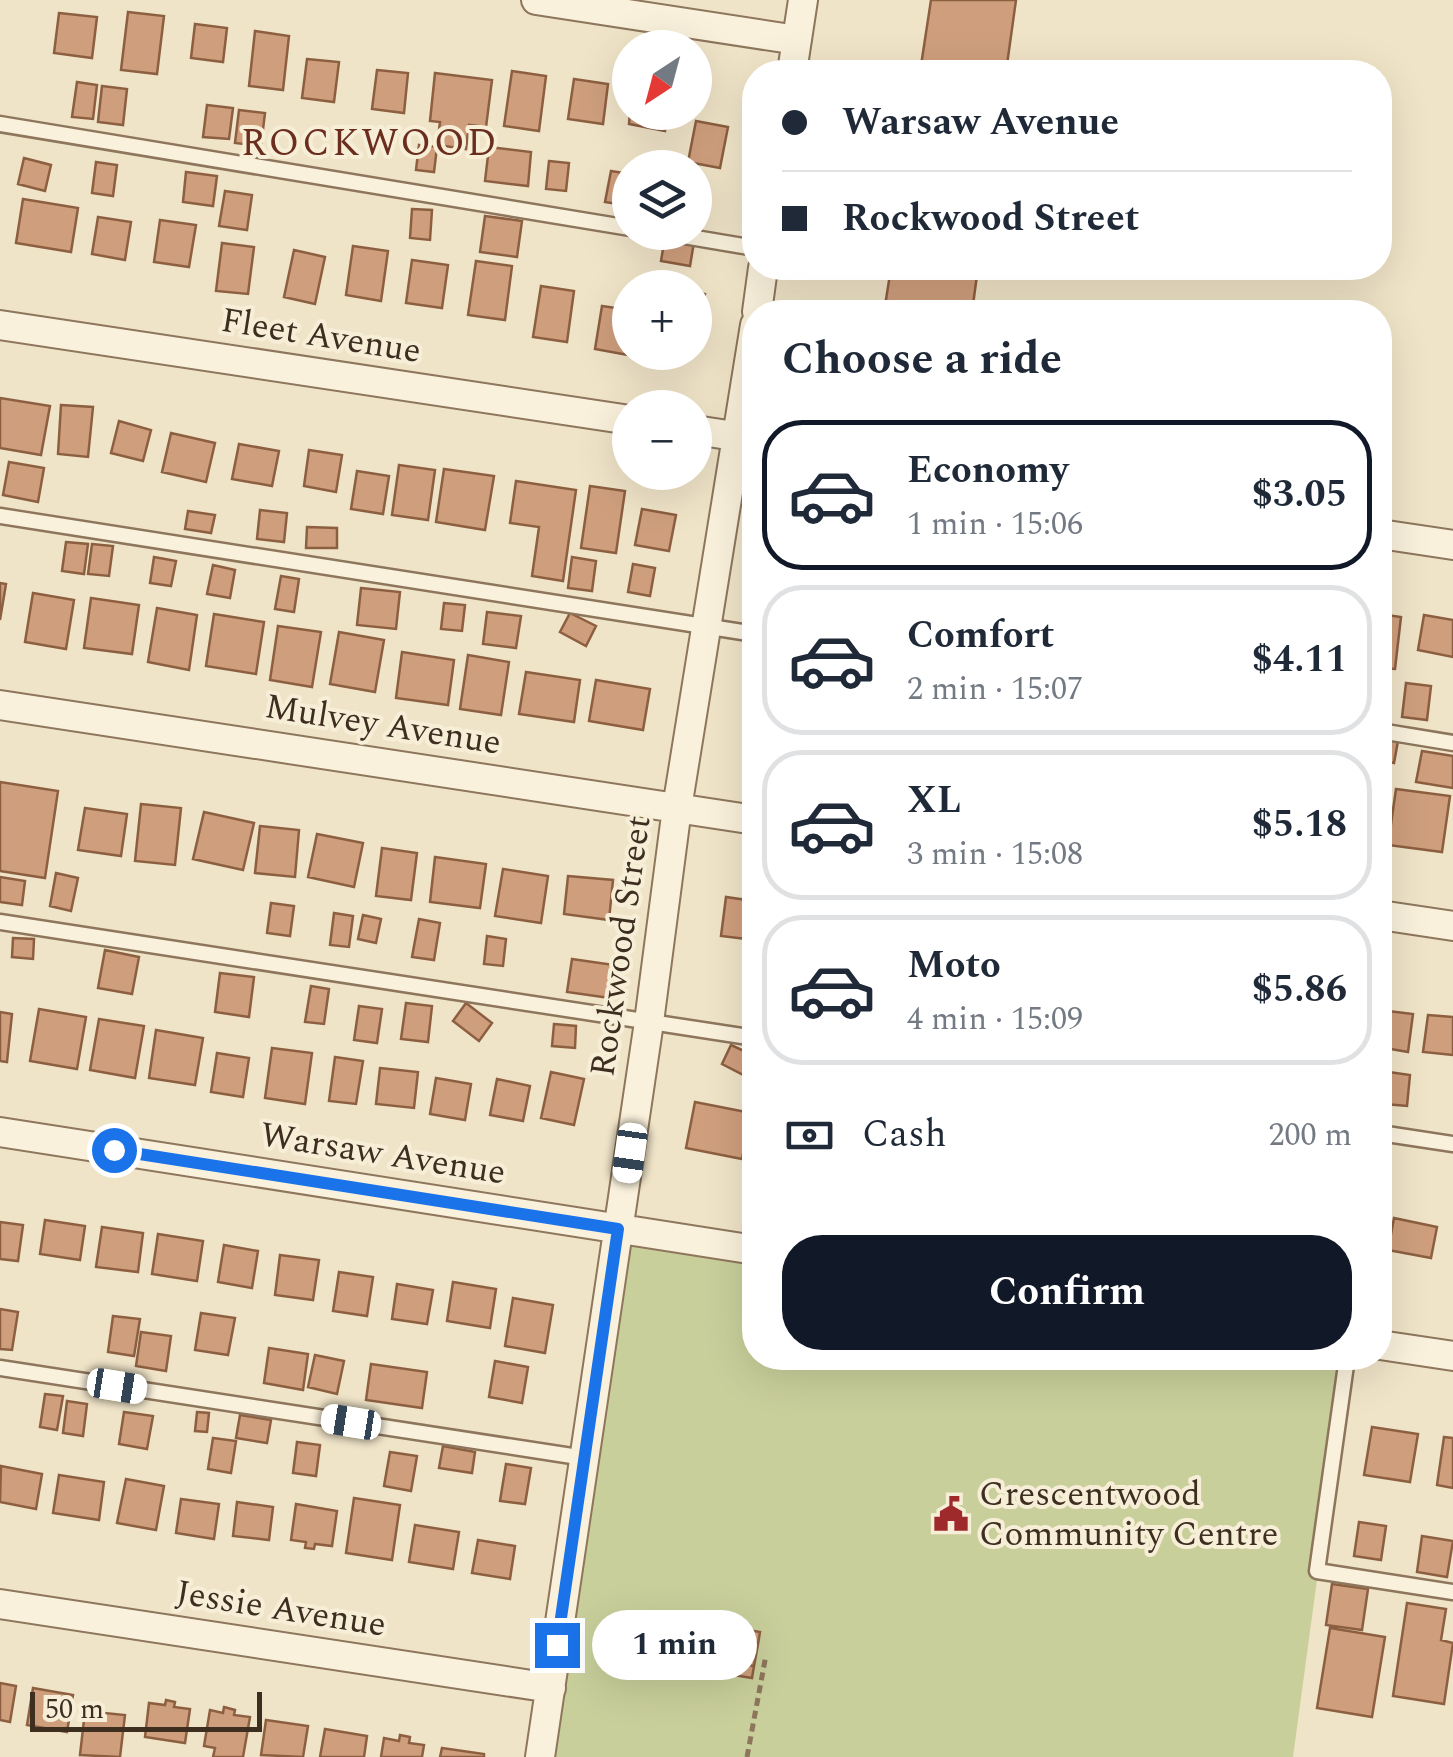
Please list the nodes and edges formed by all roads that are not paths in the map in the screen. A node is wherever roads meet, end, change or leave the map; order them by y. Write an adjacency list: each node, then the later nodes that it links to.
1 (536, 0): 3 (street)
2 (804, 0): 3 (street)
3 (797, 40): 4 (street)
4 (794, 60)
5 (0, 124): 6 (lane)
6 (612, 225)
7 (712, 241): 8 (lane)
8 (742, 246)
9 (0, 325): 10 (street, Fleet Avenue)
10 (612, 417)
11 (712, 433): 12 (street)
12 (742, 437)
13 (742, 462): 17 (street, Rockwood Street)
14 (0, 516): 17 (lane)
15 (1392, 536): 16 (street)
16 (1453, 545)
17 (707, 627): 18 (lane); 22 (street, Rockwood Street)
18 (742, 632)
19 (0, 705): 22 (street, Mulvey Avenue)
20 (1392, 733): 21 (lane)
21 (1453, 743)
22 (677, 808): 23 (street, Mulvey Avenue); 27 (street, Rockwood Street)
23 (742, 818)
24 (1392, 917): 26 (street)
25 (0, 922): 27 (lane)
26 (1453, 926)
27 (649, 1022): 28 (lane); 32 (street, Rockwood Street)
28 (742, 1036)
29 (0, 1132): 32 (street, Warsaw Avenue)
30 (1392, 1135): 31 (lane)
31 (1453, 1144)
32 (618, 1229): 33 (street, Warsaw Avenue); 38 (street, Rockwood Street)
33 (742, 1248)
34 (1392, 1347): 35 (street)
35 (1453, 1356)
36 (0, 1368): 38 (lane)
37 (1345, 1370): 39 (lane)
38 (585, 1458): 41 (street, Rockwood Street)
39 (1453, 1592)
40 (0, 1604): 41 (street, Jessie Avenue)
41 (551, 1688): 42 (street, Rockwood Street)
42 (540, 1757)

